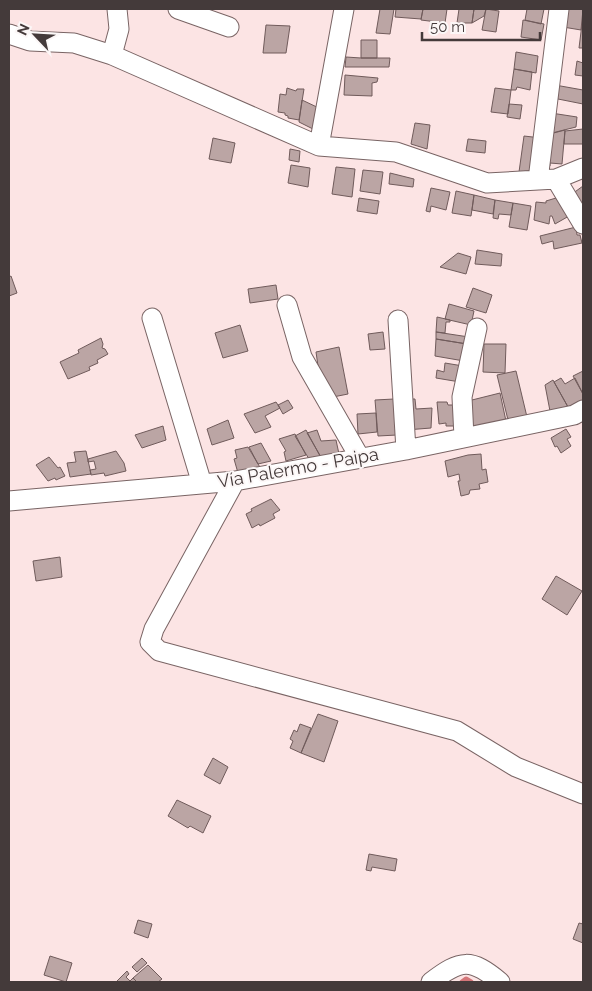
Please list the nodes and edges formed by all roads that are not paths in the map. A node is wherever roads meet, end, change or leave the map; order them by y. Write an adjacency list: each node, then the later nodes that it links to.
1 (117, 9): 7 (street)
2 (178, 9): 5 (street)
3 (344, 9): 8 (street)
4 (559, 9): 10 (street)
5 (229, 26)
6 (9, 34): 7 (street)
7 (112, 55): 8 (street)
8 (319, 146): 10 (street)
9 (583, 168): 10 (street)
10 (547, 180): 11 (street)
11 (583, 224)
12 (287, 306): 19 (street)
13 (152, 318): 21 (street)
14 (398, 320): 18 (street)
15 (476, 328): 17 (street)
16 (583, 410): 17 (street, Vía Palermo - Paipa)
17 (464, 437): 18 (street, Vía Palermo - Paipa)
18 (406, 450): 19 (street, Vía Palermo - Paipa)
19 (360, 458): 20 (street, Vía Palermo - Paipa)
20 (235, 482): 21 (street, Vía Palermo - Paipa); 23 (street)
21 (202, 484): 22 (street, Vía Palermo - Paipa)
22 (9, 500)
23 (583, 794)
24 (431, 982): 25 (street)
25 (500, 982)

